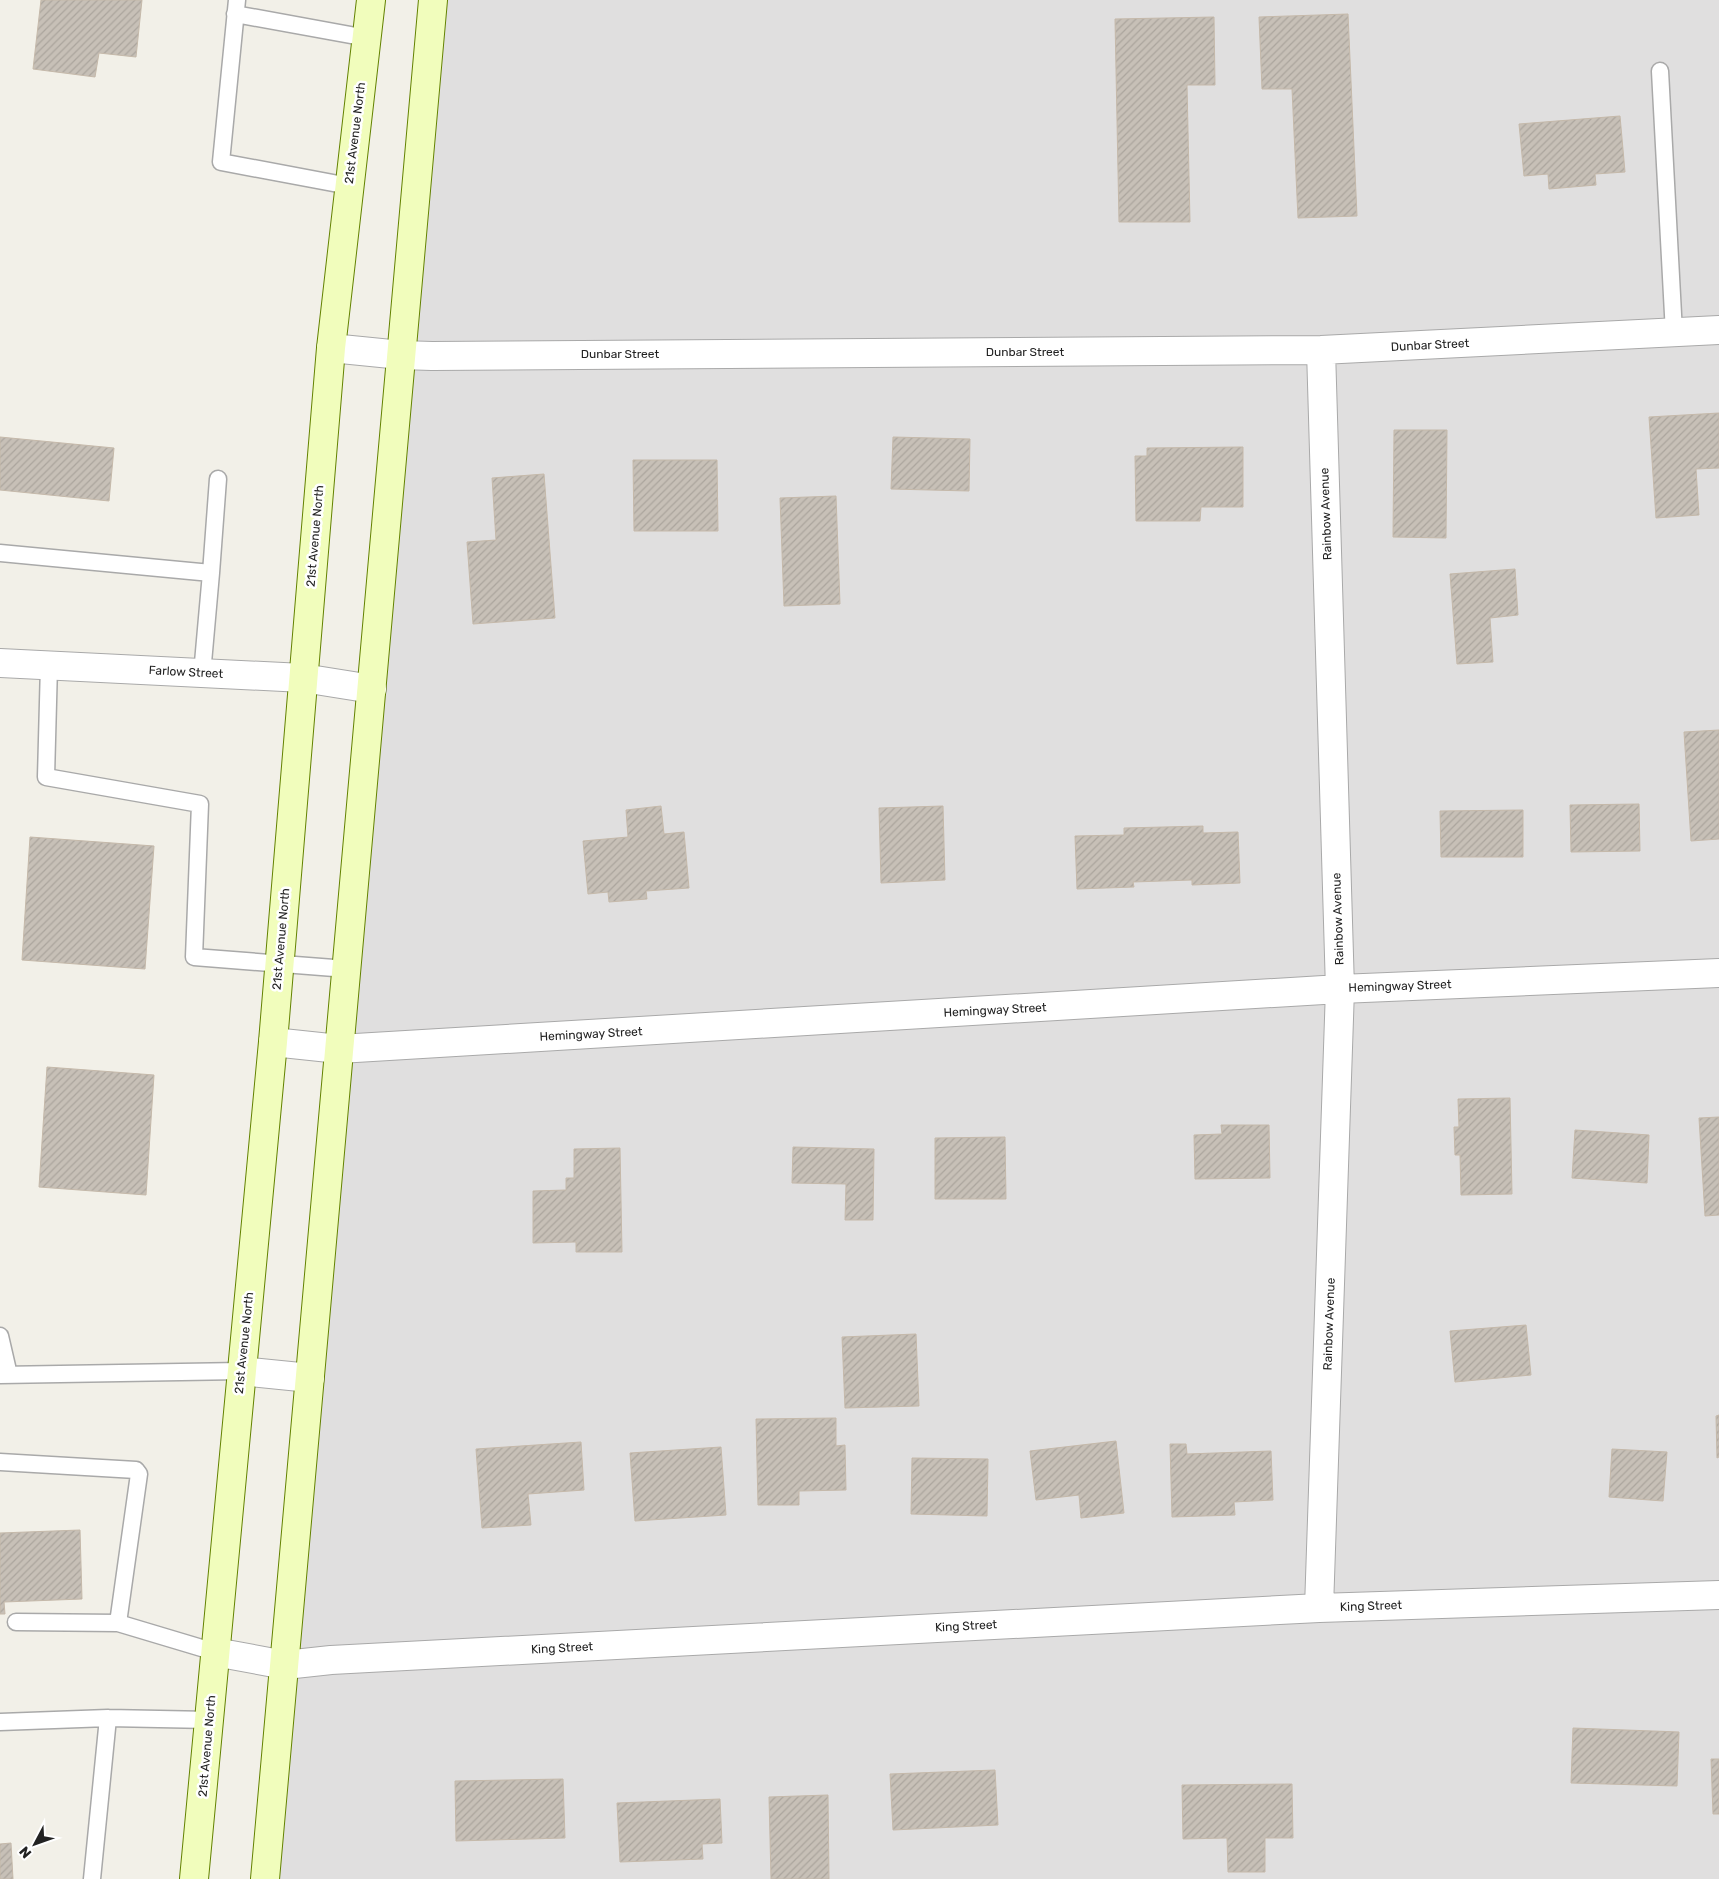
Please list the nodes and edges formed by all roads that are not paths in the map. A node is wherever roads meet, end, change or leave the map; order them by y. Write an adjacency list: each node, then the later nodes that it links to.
1 (371, 0): 4 (main road, 21st Avenue North)
2 (433, 0): 11 (main road)
3 (236, 7): 4 (lane); 6 (lane)
4 (367, 38): 6 (main road, 21st Avenue North)
5 (1660, 71): 8 (lane)
6 (349, 186): 9 (main road, 21st Avenue North)
7 (1719, 330): 8 (street, Dunbar Street)
8 (1674, 333): 10 (street, Dunbar Street)
9 (331, 348): 11 (street, Dunbar Street); 18 (main road, 21st Avenue North)
10 (1321, 350): 11 (street, Dunbar Street); 23 (street, Rainbow Avenue)
11 (401, 355): 19 (main road)
12 (218, 479): 14 (lane)
13 (0, 553): 14 (lane)
14 (211, 573): 17 (lane)
15 (0, 663): 16 (street, Farlow Street)
16 (49, 665): 17 (street, Farlow Street); 20 (lane)
17 (202, 674): 18 (street, Farlow Street)
18 (302, 678): 19 (street, Farlow Street); 20 (main road, 21st Avenue North)
19 (372, 689): 21 (main road)
20 (279, 964): 21 (lane); 24 (main road, 21st Avenue North)
21 (347, 969): 25 (main road)
22 (1719, 973): 23 (street, Hemingway Street)
23 (1340, 989): 25 (street, Hemingway Street); 32 (street, Rainbow Avenue)
24 (273, 1042): 25 (street, Hemingway Street); 27 (main road, 21st Avenue North)
25 (339, 1049): 29 (main road)
26 (0, 1336): 28 (lane)
27 (241, 1371): 28 (lane); 29 (street); 35 (main road, 21st Avenue North)
28 (3, 1374)
29 (310, 1378): 36 (main road)
30 (0, 1462): 34 (lane)
31 (1719, 1595): 32 (street, King Street)
32 (1319, 1608): 36 (street, King Street)
33 (16, 1622): 34 (lane)
34 (118, 1623): 35 (lane)
35 (215, 1652): 36 (street, King Street); 38 (main road, 21st Avenue North)
36 (285, 1665): 42 (main road)
37 (108, 1718): 38 (lane); 39 (lane); 40 (lane)
38 (210, 1720): 41 (main road, 21st Avenue North)
39 (0, 1722)
40 (92, 1879)
41 (194, 1879)
42 (265, 1879)

